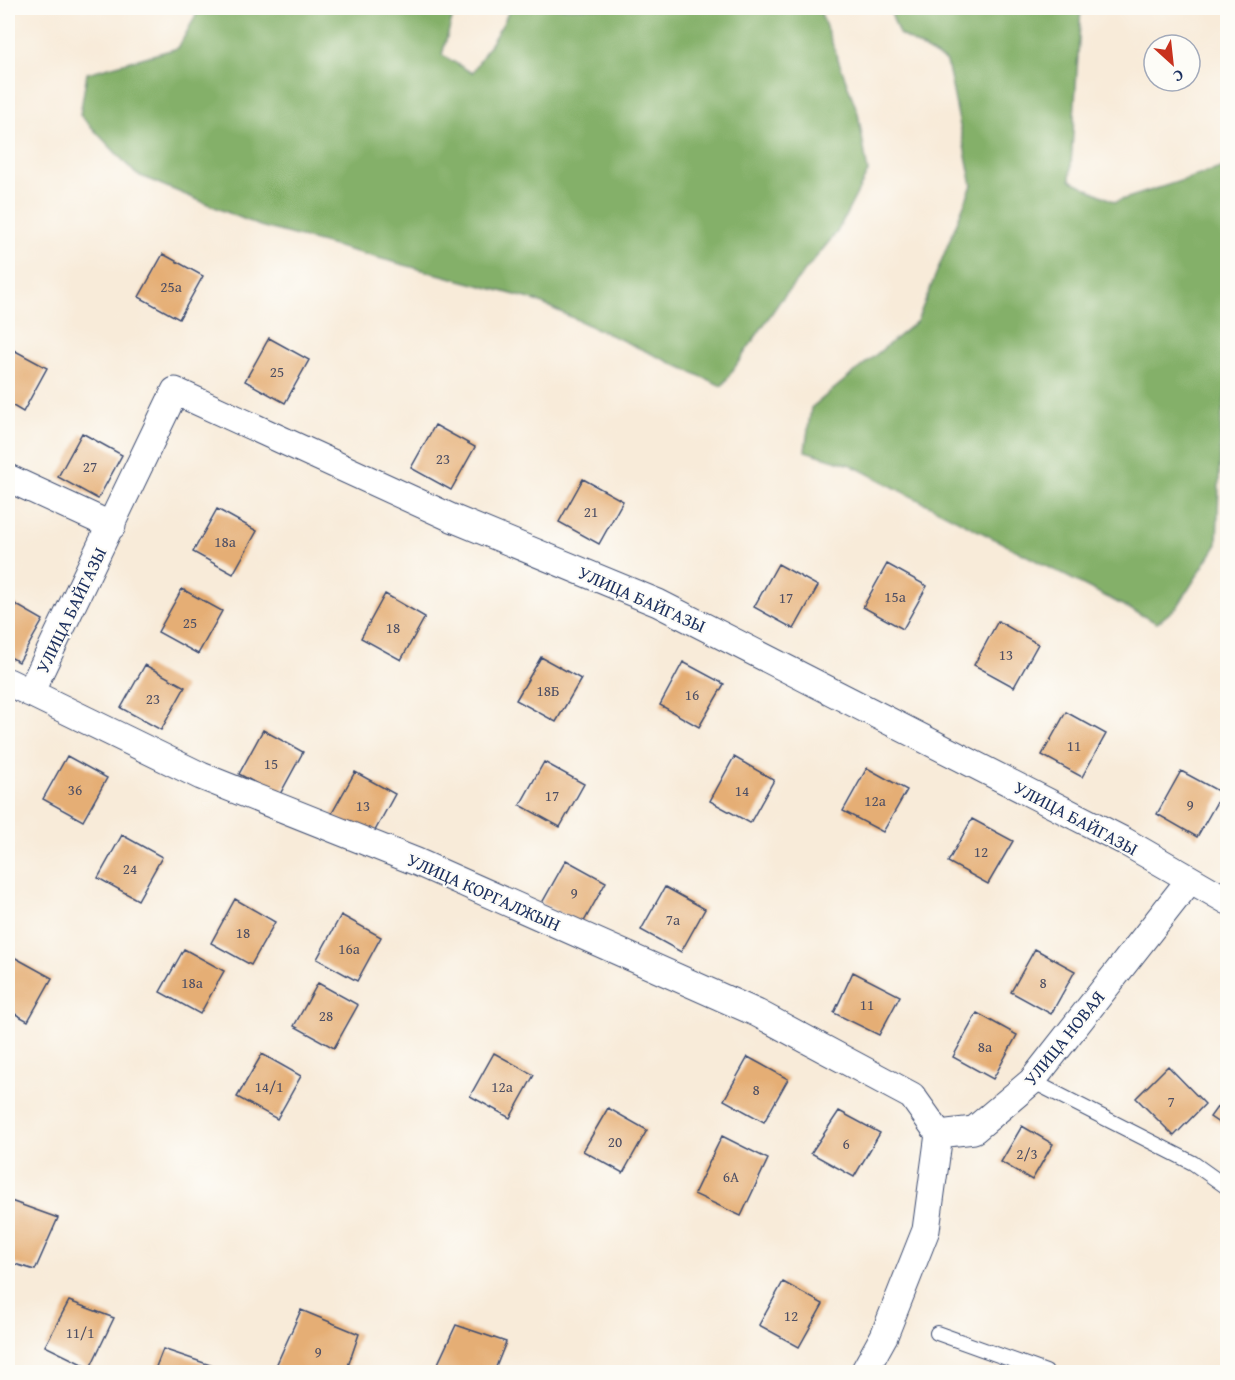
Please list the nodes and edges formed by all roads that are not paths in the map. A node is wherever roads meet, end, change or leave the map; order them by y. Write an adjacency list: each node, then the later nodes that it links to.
1 (8, 478): 2 (street, УЛИЦА БАЙГАЗЫ)
2 (112, 526): 3 (street, УЛИЦА БАЙГАЗЫ); 4 (street, УЛИЦА БАЙГАЗЫ)
3 (19, 687): 7 (street, УЛИЦА КОРГАЛЖЫН)
4 (1189, 881): 5 (street, УЛИЦА БАЙГАЗЫ); 6 (street, УЛИЦА НОВАЯ)
5 (1227, 902)
6 (1032, 1081): 7 (street, УЛИЦА НОВАЯ); 8 (lane)
7 (939, 1134): 10 (street)
8 (1227, 1188)
9 (937, 1333): 11 (lane)
10 (864, 1372)
11 (1046, 1372)

